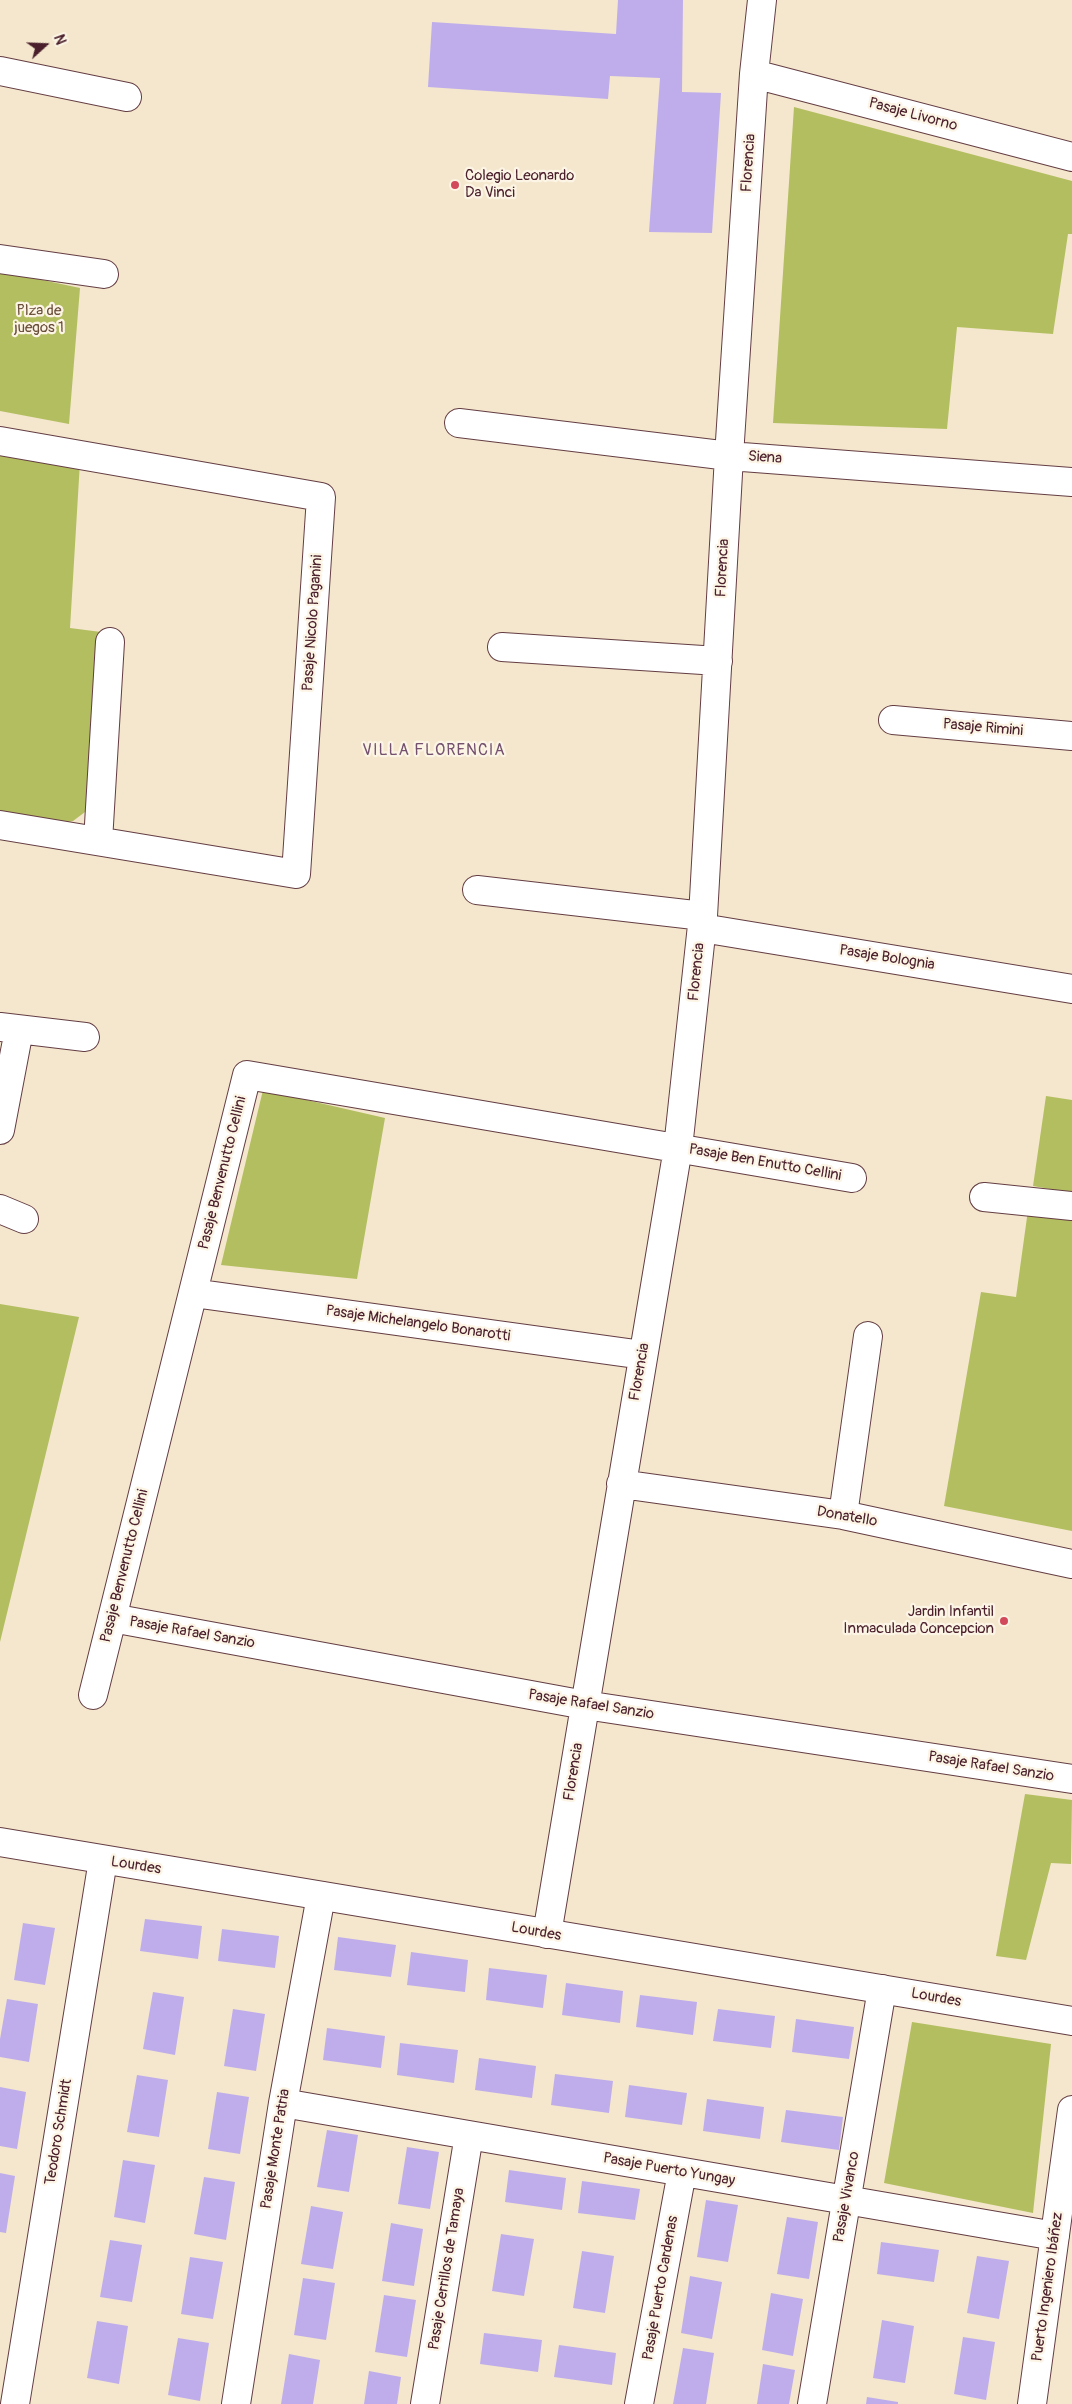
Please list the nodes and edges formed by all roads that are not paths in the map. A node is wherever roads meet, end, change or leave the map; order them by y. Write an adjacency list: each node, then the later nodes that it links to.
1 (762, 0): 3 (street, Florencia)
2 (0, 71): 4 (street)
3 (754, 74): 5 (street, Pasaje Livorno); 10 (street, Florencia)
4 (127, 97)
5 (1072, 157)
6 (0, 259): 7 (street)
7 (104, 274)
8 (459, 423): 10 (street, Siena)
9 (0, 441): 18 (street, Pasaje Nicolo Paganini)
10 (729, 456): 11 (street, Siena); 14 (street, Florencia)
11 (1072, 482)
12 (110, 642): 18 (street)
13 (502, 647): 14 (street)
14 (718, 661): 20 (street, Florencia)
15 (894, 720): 16 (street, Pasaje Rimini)
16 (1072, 736)
17 (0, 825): 18 (street, Pasaje Nicolo Paganini)
18 (98, 841)
19 (477, 890): 20 (street, Pasaje Bolognia)
20 (703, 922): 21 (street, Pasaje Bolognia); 25 (street, Florencia)
21 (1072, 989)
22 (10, 1028): 23 (street); 24 (street)
23 (85, 1037)
24 (0, 1130)
25 (678, 1148): 26 (street, Pasaje Ben Enutto Cellini); 29 (street, Pasaje Benvenutto Cellini); 31 (street, Florencia)
26 (852, 1178)
27 (984, 1197): 28 (street)
28 (1072, 1206)
29 (193, 1293): 31 (street, Pasaje Michelangelo Bonarotti); 35 (street, Pasaje Benvenutto Cellini)
30 (868, 1336): 33 (street)
31 (643, 1355): 32 (street, Florencia)
32 (621, 1484): 33 (street, Donatello); 37 (street, Florencia)
33 (843, 1515): 34 (street, Donatello)
34 (1072, 1564)
35 (112, 1618): 36 (street, Pasaje Benvenutto Cellini); 37 (street, Pasaje Rafael Sanzio)
36 (93, 1695)
37 (585, 1705): 38 (street, Pasaje Rafael Sanzio); 42 (street, Florencia)
38 (1072, 1779)
39 (0, 1842): 40 (street, Lourdes)
40 (103, 1860): 41 (street, Lourdes); 51 (street, Teodoro Schmidt)
41 (321, 1896): 42 (street, Lourdes); 45 (street, Pasaje Monte Patria)
42 (547, 1934): 43 (street, Lourdes)
43 (882, 1989): 44 (street, Lourdes); 49 (street, Pasaje Vivanco)
44 (1072, 2021)
45 (283, 2103): 47 (street, Pasaje Puerto Yungay); 52 (street, Pasaje Monte Patria)
46 (1072, 2110): 50 (street, Puerto Ingeniero Ibáñez)
47 (469, 2135): 48 (street, Pasaje Puerto Yungay); 53 (street, Pasaje Cerrillos de Tamaya)
48 (682, 2172): 49 (street, Pasaje Puerto Yungay); 54 (street, Pasaje Puerto Cardenas)
49 (846, 2201): 50 (street, Pasaje Puerto Yungay); 55 (street, Pasaje Vivanco)
50 (1055, 2236): 56 (street, Puerto Ingeniero Ibáñez)
51 (15, 2404)
52 (236, 2404)
53 (425, 2404)
54 (639, 2404)
55 (812, 2404)
56 (1032, 2404)

